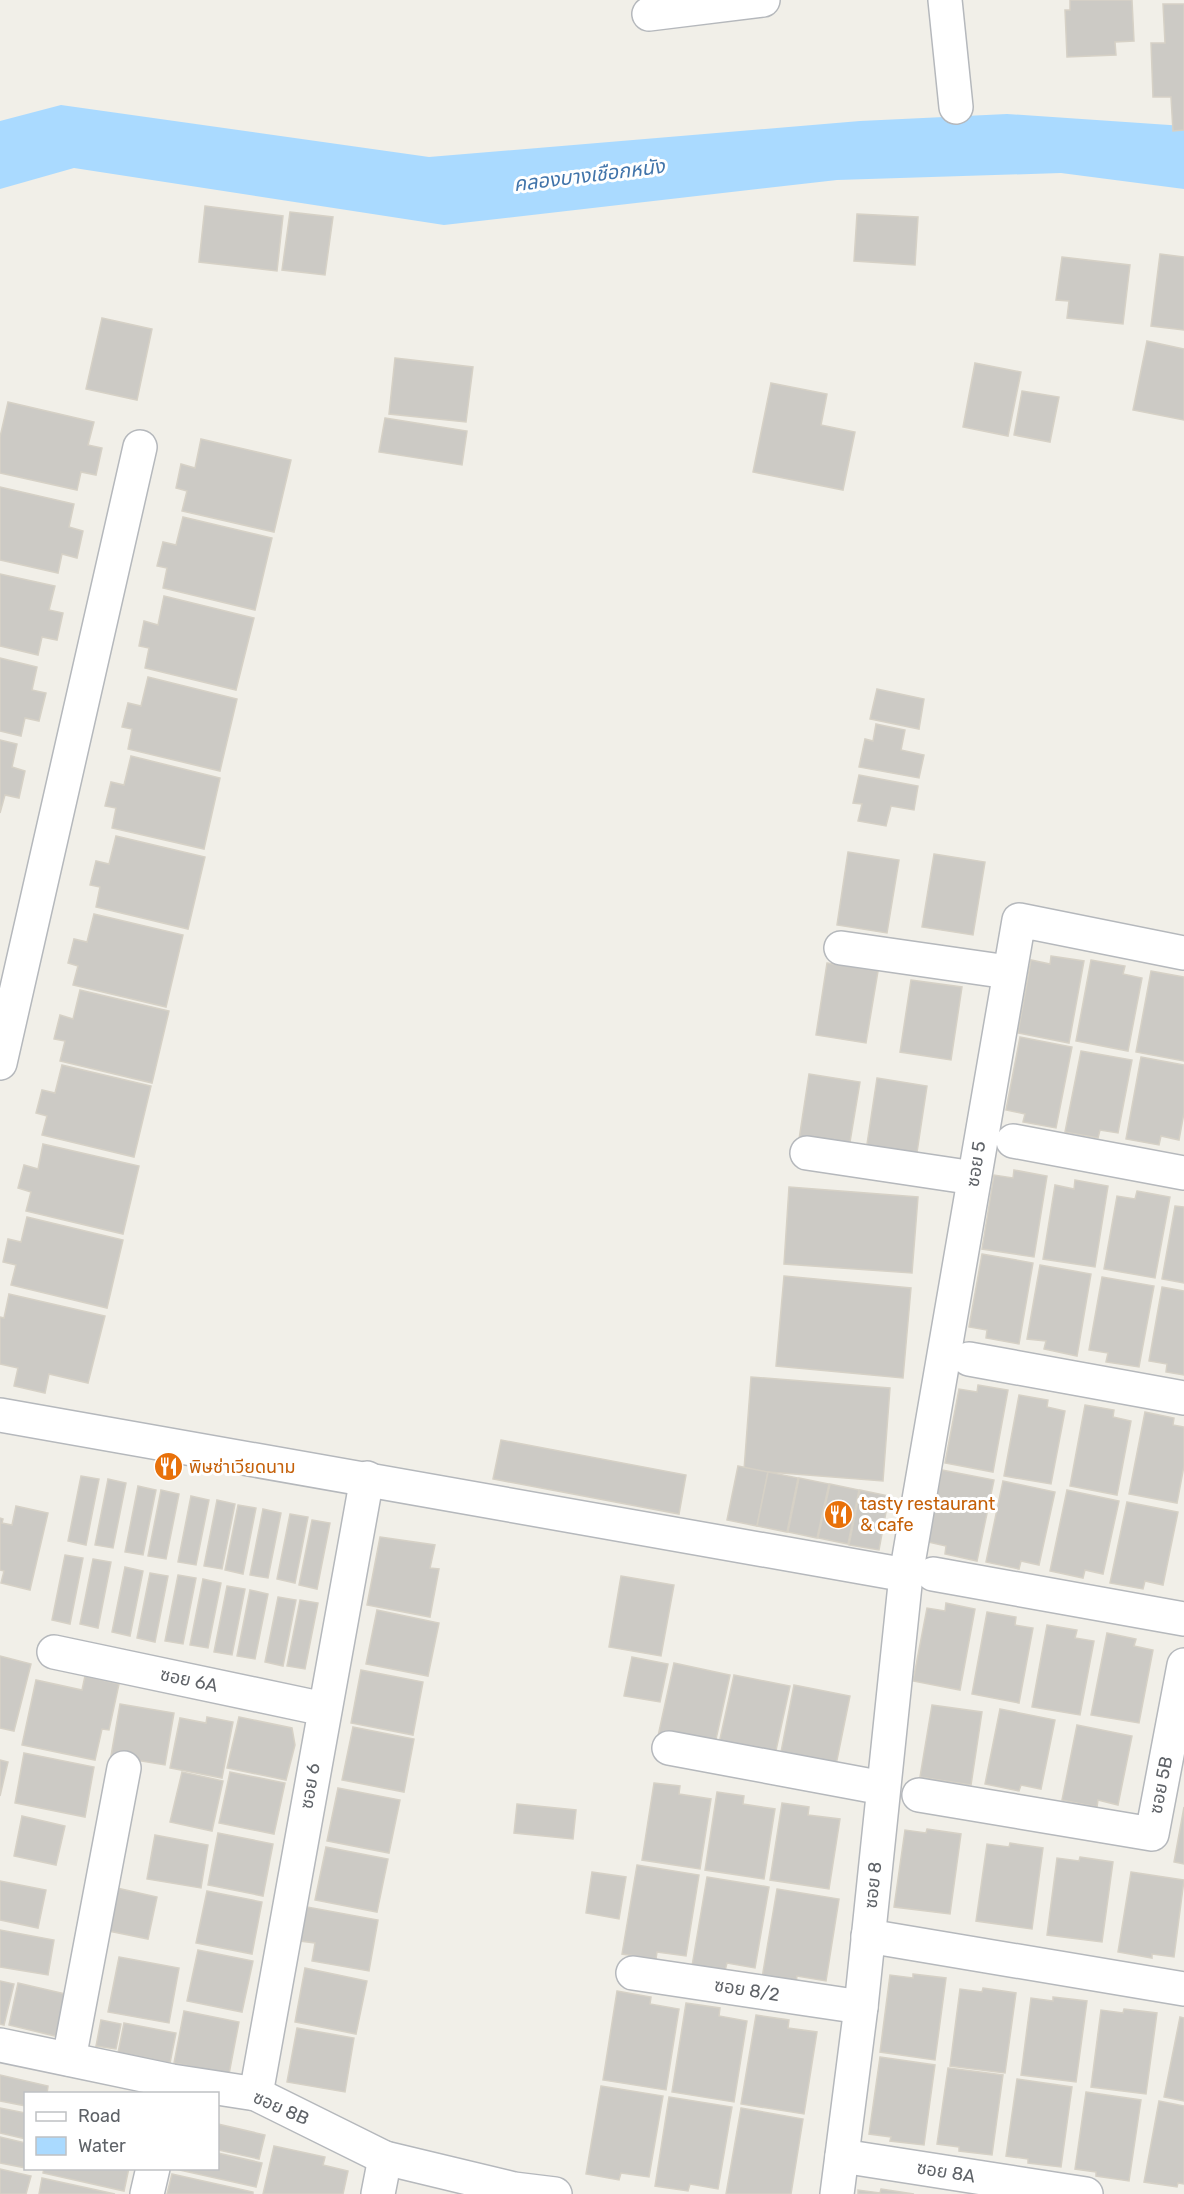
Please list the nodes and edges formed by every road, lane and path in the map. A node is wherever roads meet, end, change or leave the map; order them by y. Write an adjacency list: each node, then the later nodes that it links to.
1 (763, 0): 3 (street)
2 (945, 0): 4 (street)
3 (649, 14)
4 (956, 107)
5 (140, 447): 9 (street)
6 (841, 948): 8 (street)
7 (1184, 953): 8 (street, ซอย 5)
8 (1008, 972): 13 (street, ซอย 5)
9 (0, 1063)
10 (1013, 1141): 12 (street)
11 (807, 1153): 13 (street)
12 (1184, 1173)
13 (974, 1178): 18 (street, ซอย 5)
14 (969, 1359): 15 (street)
15 (1184, 1398)
16 (0, 1414): 17 (street)
17 (367, 1478): 18 (street); 22 (street, ซอย 6)
18 (919, 1575): 19 (street); 26 (street, ซอย 8)
19 (1184, 1619)
20 (54, 1652): 22 (street, ซอย 6A)
21 (1184, 1665): 23 (street, ซอย 5B)
22 (324, 1708): 35 (street, ซอย 6)
23 (1177, 1744): 27 (street, ซอย 5B)
24 (669, 1748): 26 (street)
25 (124, 1768): 33 (street)
26 (883, 1788): 28 (street, ซอย 8)
27 (919, 1796)
28 (868, 1936): 30 (street); 31 (street, ซอย 8)
29 (633, 1972): 31 (street, ซอย 8/2)
30 (1184, 1989)
31 (861, 2007): 36 (street, ซอย 8)
32 (0, 2046): 33 (street, ซอย 8B)
33 (69, 2059): 34 (street, ซอย 8B)
34 (171, 2087): 35 (street, ซอย 8B)
35 (256, 2094): 37 (street, ซอย 8B)
36 (842, 2156): 42 (street, ซอย 8); 43 (street, ซอย 8A)
37 (385, 2157): 40 (street); 41 (street, ซอย 8B)
38 (153, 2170): 39 (street)
39 (147, 2194)
40 (378, 2194)
41 (555, 2194)
42 (837, 2194)
43 (1086, 2194)

